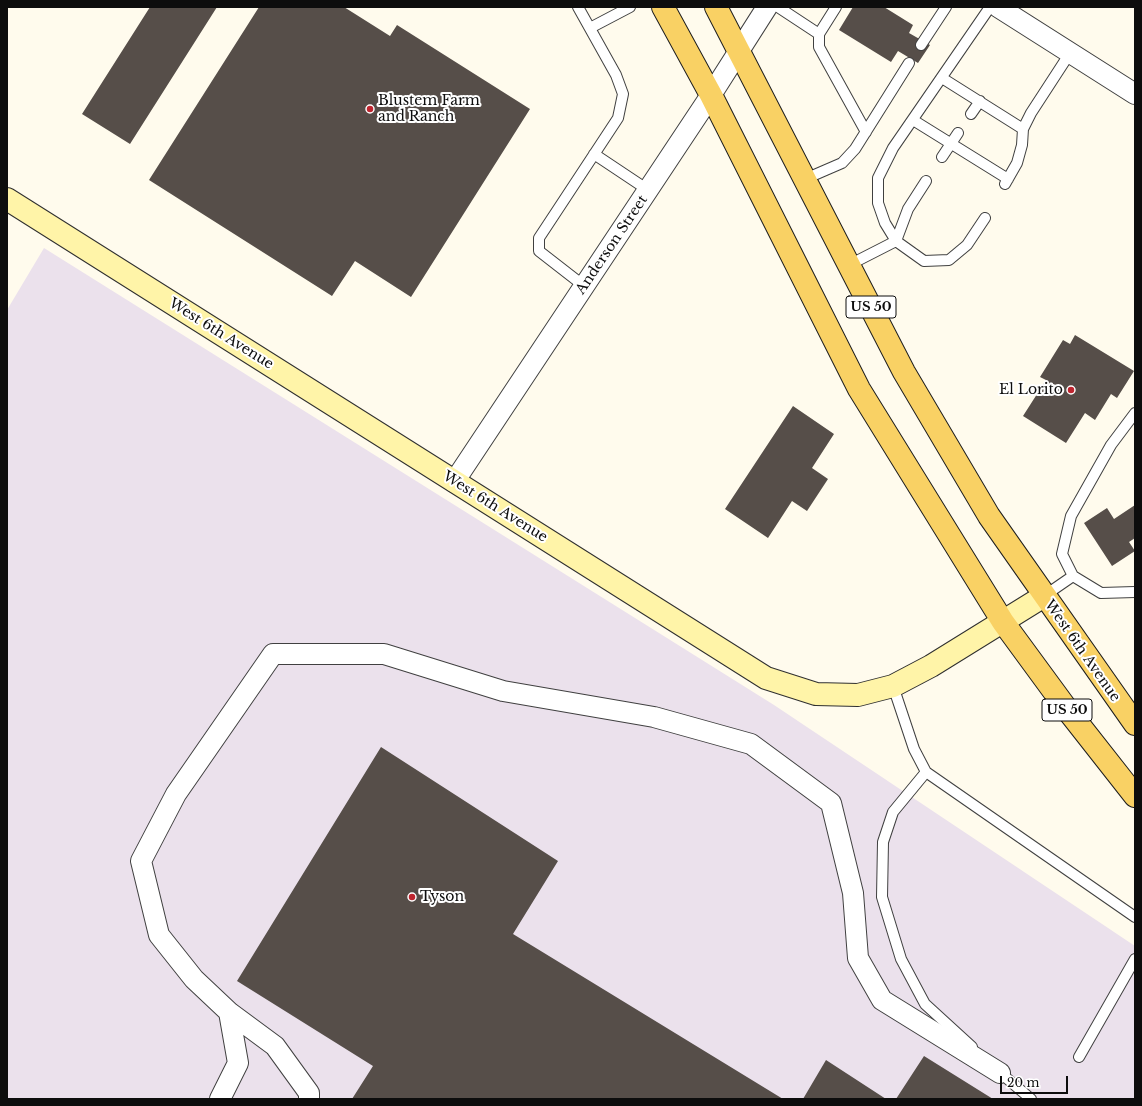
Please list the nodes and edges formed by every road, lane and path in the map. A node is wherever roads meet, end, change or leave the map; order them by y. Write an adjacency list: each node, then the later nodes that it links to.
1 (578, 7): 11 (lane)
2 (630, 7): 11 (lane)
3 (663, 7): 19 (main road, US 50)
4 (716, 7): 14 (main road, US 50)
5 (767, 7): 14 (street, Anderson Street)
6 (778, 7): 12 (lane)
7 (836, 7): 12 (lane)
8 (946, 7): 13 (lane)
9 (990, 7): 17 (lane)
10 (998, 7): 15 (street)
11 (590, 28): 27 (lane)
12 (819, 34): 24 (lane)
13 (921, 45)
14 (739, 50): 19 (street, Anderson Street); 29 (main road, US 50)
15 (1070, 53): 18 (street); 23 (lane)
16 (909, 64): 24 (lane)
17 (942, 78): 20 (lane); 22 (lane)
18 (1135, 94)
19 (711, 95): 31 (street, Anderson Street); 42 (main road, US 50)
20 (980, 101): 21 (lane); 23 (lane)
21 (971, 114)
22 (913, 120): 26 (lane); 34 (lane)
23 (1024, 129): 26 (lane)
24 (866, 132): 29 (lane)
25 (958, 133): 26 (lane)
26 (951, 144): 28 (lane)
27 (594, 154): 31 (lane); 36 (lane)
28 (942, 157)
29 (805, 180): 35 (main road, US 50)
30 (926, 181): 34 (lane)
31 (648, 190): 36 (street, Anderson Street)
32 (7, 199): 38 (street, West 6th Avenue)
33 (985, 218): 34 (lane)
34 (896, 241): 35 (lane)
35 (849, 264): 41 (main road, US 50)
36 (584, 286): 38 (street, Anderson Street)
37 (1135, 413): 39 (lane)
38 (454, 482): 43 (street, West 6th Avenue)
39 (1073, 576): 40 (lane); 41 (lane)
40 (1135, 592)
41 (1044, 596): 42 (street, West 6th Avenue); 44 (main road, West 6th Avenue / US 50)
42 (1003, 622): 43 (street, West 6th Avenue); 46 (main road, US 50)
43 (893, 686): 45 (lane)
44 (1135, 724)
45 (926, 772): 47 (lane); 51 (lane)
46 (1135, 796)
47 (1135, 917)
48 (1135, 959): 50 (lane)
49 (229, 1012): 51 (street); 52 (street); 53 (street)
50 (1079, 1057)
51 (1000, 1073): 54 (lane)
52 (220, 1099)
53 (309, 1099)
54 (1031, 1099)

